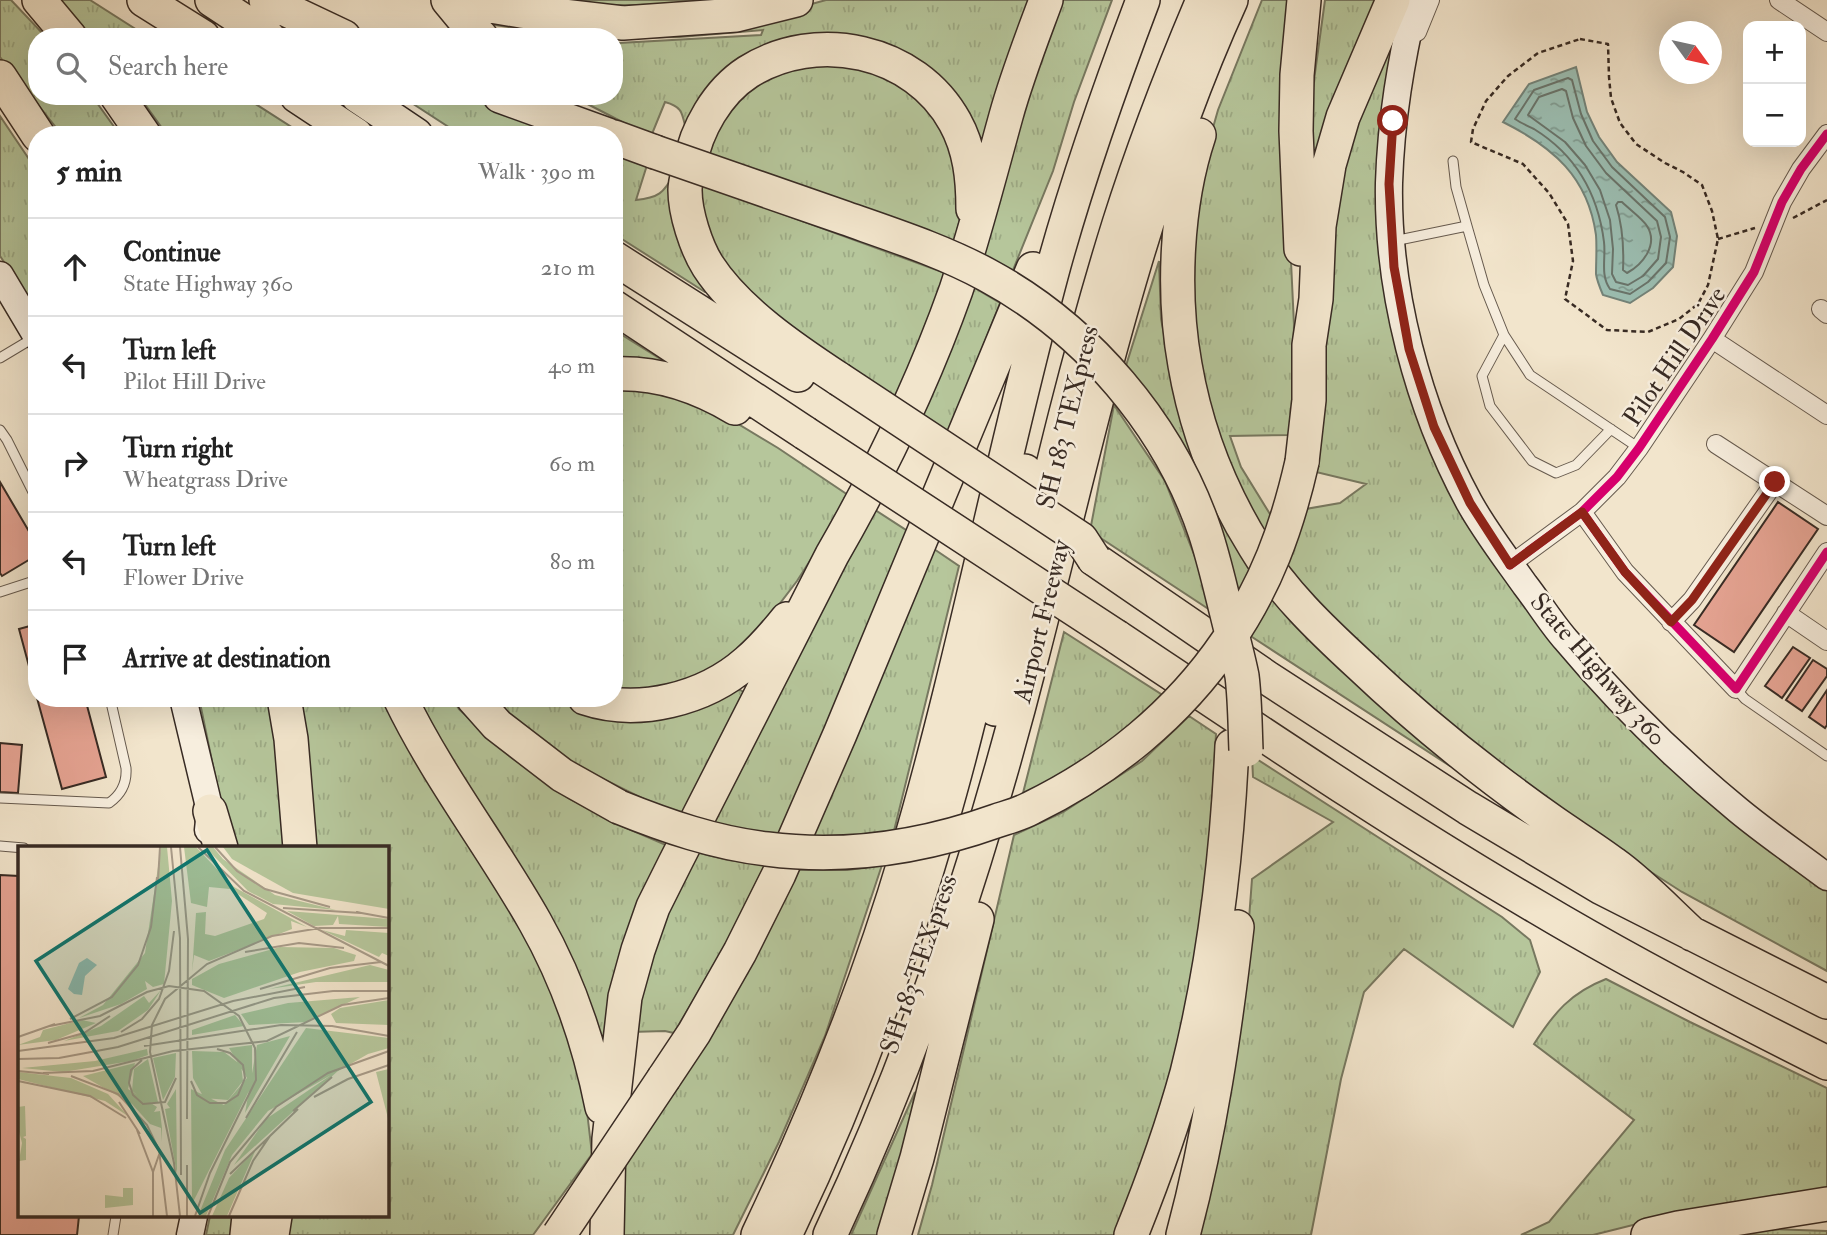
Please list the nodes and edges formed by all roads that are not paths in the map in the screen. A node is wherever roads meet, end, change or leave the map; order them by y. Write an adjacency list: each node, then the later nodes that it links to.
1 (39, 0): 18 (highway)
2 (144, 0): 19 (highway)
3 (212, 0): 20 (highway)
4 (266, 0): 21 (highway)
5 (796, 0): 17 (highway)
6 (1046, 0): 41 (highway)
7 (1143, 0): 30 (highway)
8 (1166, 0): 100 (highway, SH 183 TEXpress)
9 (1203, 0): 101 (highway, SH 183 TEXpress)
10 (1231, 0): 72 (highway, Airport Freeway)
11 (1252, 0): 90 (highway)
12 (1304, 0): 50 (highway)
13 (1394, 0): 50 (highway)
14 (1415, 0): 23 (main road, State Highway 360)
15 (1430, 0): 23 (street)
16 (1779, 0): 22 (street)
17 (463, 15)
18 (62, 28)
19 (189, 28)
20 (254, 28)
21 (325, 28)
22 (1827, 32)
23 (1399, 70): 42 (main road, State Highway 360)
24 (0, 77): 31 (highway)
25 (123, 105): 32 (highway)
26 (311, 105): 33 (highway)
27 (371, 105): 34 (highway)
28 (525, 105): 35 (highway)
29 (568, 105): 36 (highway)
30 (1102, 109): 97 (highway, bridge); 99 (highway)
31 (32, 126)
32 (138, 126)
33 (343, 126)
34 (403, 126)
35 (585, 126)
36 (603, 126)
37 (1827, 134): 48 (street, Pilot Hill Drive)
38 (623, 140): 88 (highway, bridge)
39 (1453, 161): 40 (lane)
40 (1467, 226): 42 (lane); 47 (lane)
41 (972, 239): 53 (highway); 65 (highway)
42 (1392, 241): 66 (main road, State Highway 360)
43 (623, 263): 53 (highway)
44 (0, 275): 46 (main road)
45 (623, 313): 57 (highway)
46 (28, 323)
47 (1504, 335): 55 (lane); 55 (lane)
48 (1712, 340): 54 (street); 59 (street, Pilot Hill Drive)
49 (28, 342): 51 (lane)
50 (1309, 345): 79 (highway, bridge)
51 (0, 358)
52 (623, 374): 57 (highway)
53 (835, 387): 90 (highway)
54 (1827, 415)
55 (1611, 429): 59 (lane)
56 (0, 430): 60 (lane)
57 (801, 439): 92 (highway, bridge)
58 (1716, 444): 61 (street)
59 (1639, 448): 62 (street, Pilot Hill Drive)
60 (28, 482)
61 (1775, 482): 63 (street); 70 (street)
62 (1582, 512): 66 (street, Pilot Hill Drive); 70 (street)
63 (1827, 516)
64 (1827, 552): 69 (street)
65 (832, 555): 74 (highway); 93 (highway)
66 (1510, 565): 89 (main road, State Highway 360)
67 (28, 583): 68 (lane)
68 (0, 592)
69 (1786, 613): 71 (street); 73 (street)
70 (1671, 622): 73 (street)
71 (1827, 641)
72 (1032, 658): 102 (highway, Airport Freeway); 103 (highway)
73 (1736, 689): 80 (lane)
74 (623, 705)
75 (112, 707): 81 (lane)
76 (185, 707): 82 (main road)
77 (286, 707): 86 (highway)
78 (405, 707): 93 (highway)
79 (481, 707)
80 (1827, 756)
81 (0, 798)
82 (210, 811): 84 (main road); 85 (highway)
83 (0, 846): 87 (lane)
84 (206, 846)
85 (220, 846)
86 (300, 846)
87 (18, 848)
88 (1234, 854): 104 (highway); 105 (highway)
89 (1827, 877)
90 (1692, 934): 91 (highway)
91 (1827, 1002)
92 (1827, 1063)
93 (609, 1139): 98 (highway)
94 (1827, 1204): 95 (highway)
95 (1747, 1217): 96 (highway); 106 (highway)
96 (1827, 1223)
97 (559, 1235)
98 (607, 1235)
99 (758, 1235)
100 (785, 1235)
101 (809, 1235)
102 (830, 1235)
103 (894, 1235)
104 (1130, 1235)
105 (1183, 1235)
106 (1648, 1235)

